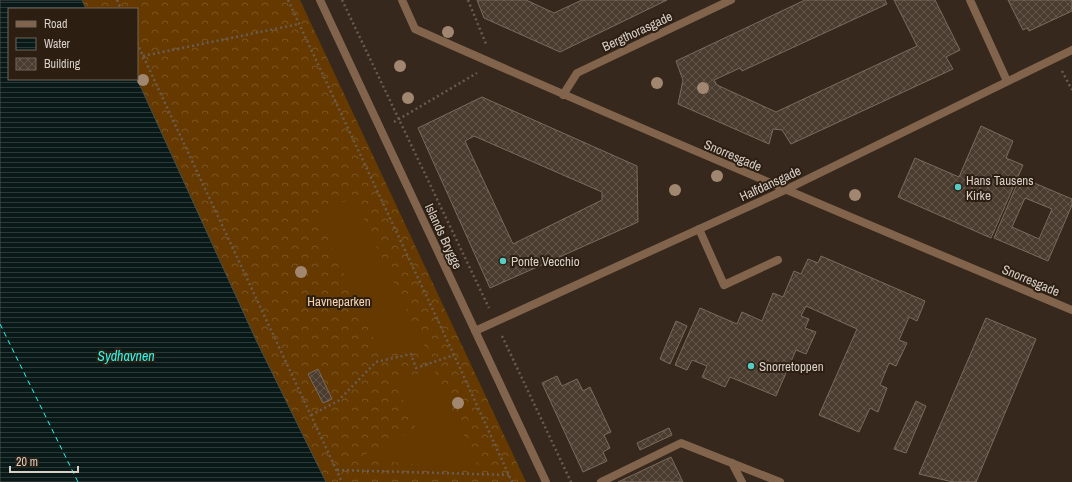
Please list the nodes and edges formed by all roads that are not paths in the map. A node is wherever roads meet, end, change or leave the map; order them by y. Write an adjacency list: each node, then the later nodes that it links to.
1 (320, 0): 12 (street, Islands Brygge)
2 (402, 0): 7 (street, Snorresgade)
3 (731, 0): 7 (street, Bergthorasgade)
4 (970, 0): 6 (street)
5 (1072, 50): 6 (street, Halfdansgade)
6 (1007, 81): 8 (street, Halfdansgade)
7 (563, 95): 8 (street, Snorresgade)
8 (785, 190): 9 (street, Halfdansgade); 11 (street, Snorresgade)
9 (699, 230): 10 (street); 12 (street, Halfdansgade)
10 (778, 260)
11 (1072, 310)
12 (475, 331): 14 (street, Islands Brygge)
13 (732, 463): 15 (street); 16 (street); 17 (street)
14 (546, 482)
15 (602, 482)
16 (742, 482)
17 (780, 482)

